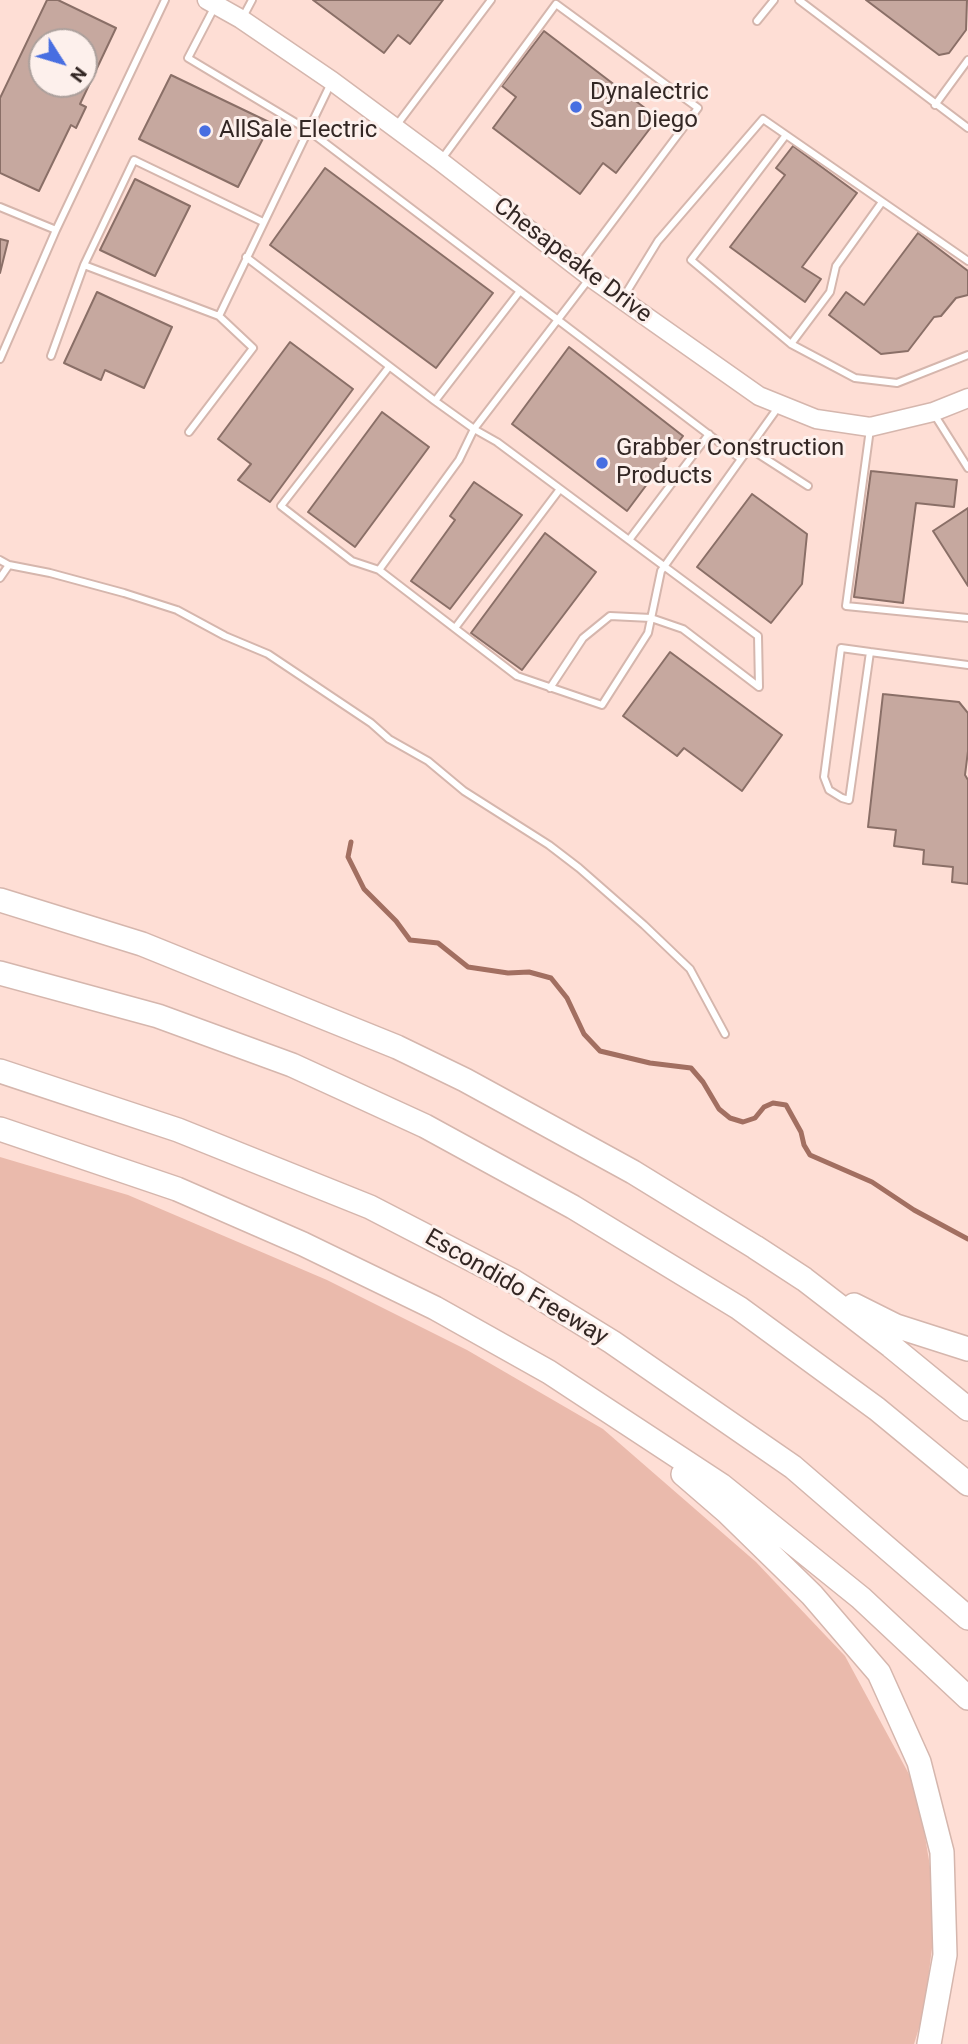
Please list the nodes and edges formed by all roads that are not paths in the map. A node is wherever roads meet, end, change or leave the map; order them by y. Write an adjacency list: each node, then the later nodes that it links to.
1 (165, 0): 20 (lane)
2 (252, 0): 7 (lane)
3 (491, 0): 12 (lane)
4 (774, 0): 8 (lane)
5 (799, 0): 11 (lane)
6 (211, 2): 7 (street, Chesapeake Drive); 14 (lane)
7 (242, 19): 10 (street, Chesapeake Drive)
8 (757, 21)
9 (968, 60): 11 (lane)
10 (332, 81): 12 (street, Chesapeake Drive); 14 (lane)
11 (935, 105): 13 (lane)
12 (394, 127): 16 (street, Chesapeake Drive)
13 (968, 128)
14 (307, 130): 19 (lane); 25 (lane)
15 (786, 135): 17 (lane); 26 (lane); 29 (lane)
16 (440, 161): 24 (street, Chesapeake Drive); 24 (lane)
17 (882, 202): 22 (lane); 29 (lane)
18 (0, 207): 20 (lane)
19 (263, 222): 21 (lane); 23 (lane)
20 (56, 230): 32 (lane)
21 (246, 257): 27 (lane); 33 (lane)
22 (968, 261)
23 (84, 265): 27 (lane); 31 (lane)
24 (584, 273): 26 (street, Chesapeake Drive); 28 (lane)
25 (520, 291): 28 (lane); 35 (lane)
26 (622, 300): 36 (street, Chesapeake Drive)
27 (219, 316): 40 (lane)
28 (558, 319): 39 (lane); 41 (lane)
29 (791, 344): 30 (lane)
30 (968, 355)
31 (51, 356)
32 (0, 359)
33 (389, 367): 35 (lane); 51 (lane)
34 (968, 398): 37 (street, Chesapeake Drive)
35 (435, 401): 39 (lane)
36 (780, 404): 38 (street, Chesapeake Drive); 42 (lane)
37 (933, 412): 38 (street, Chesapeake Drive); 44 (lane)
38 (870, 427): 54 (lane)
39 (474, 429): 46 (lane); 51 (lane)
40 (189, 432)
41 (709, 434): 43 (lane); 47 (lane)
42 (749, 448): 43 (lane); 45 (lane)
43 (741, 459): 50 (lane)
44 (968, 468)
45 (808, 486)
46 (560, 489): 47 (lane); 55 (lane)
47 (629, 540): 50 (lane)
48 (0, 561): 49 (lane)
49 (9, 565): 52 (lane); 63 (lane)
50 (664, 566): 53 (lane); 53 (lane)
51 (379, 570): 55 (lane)
52 (0, 578)
53 (651, 618): 58 (lane); 58 (lane)
54 (968, 618)
55 (455, 628): 58 (lane)
56 (870, 652): 56 (lane); 57 (lane)
57 (968, 665)
58 (550, 688)
59 (0, 900): 61 (highway)
60 (0, 913): 61 (highway)
61 (209, 971): 66 (highway)
62 (0, 973): 70 (highway)
63 (725, 1034)
64 (0, 1070): 71 (highway, Escondido Freeway)
65 (0, 1129): 68 (highway)
66 (804, 1279): 67 (highway); 69 (highway)
67 (968, 1349)
68 (603, 1406): 72 (highway); 73 (highway)
69 (968, 1409)
70 (968, 1485)
71 (968, 1618)
72 (968, 1699)
73 (929, 2044)

